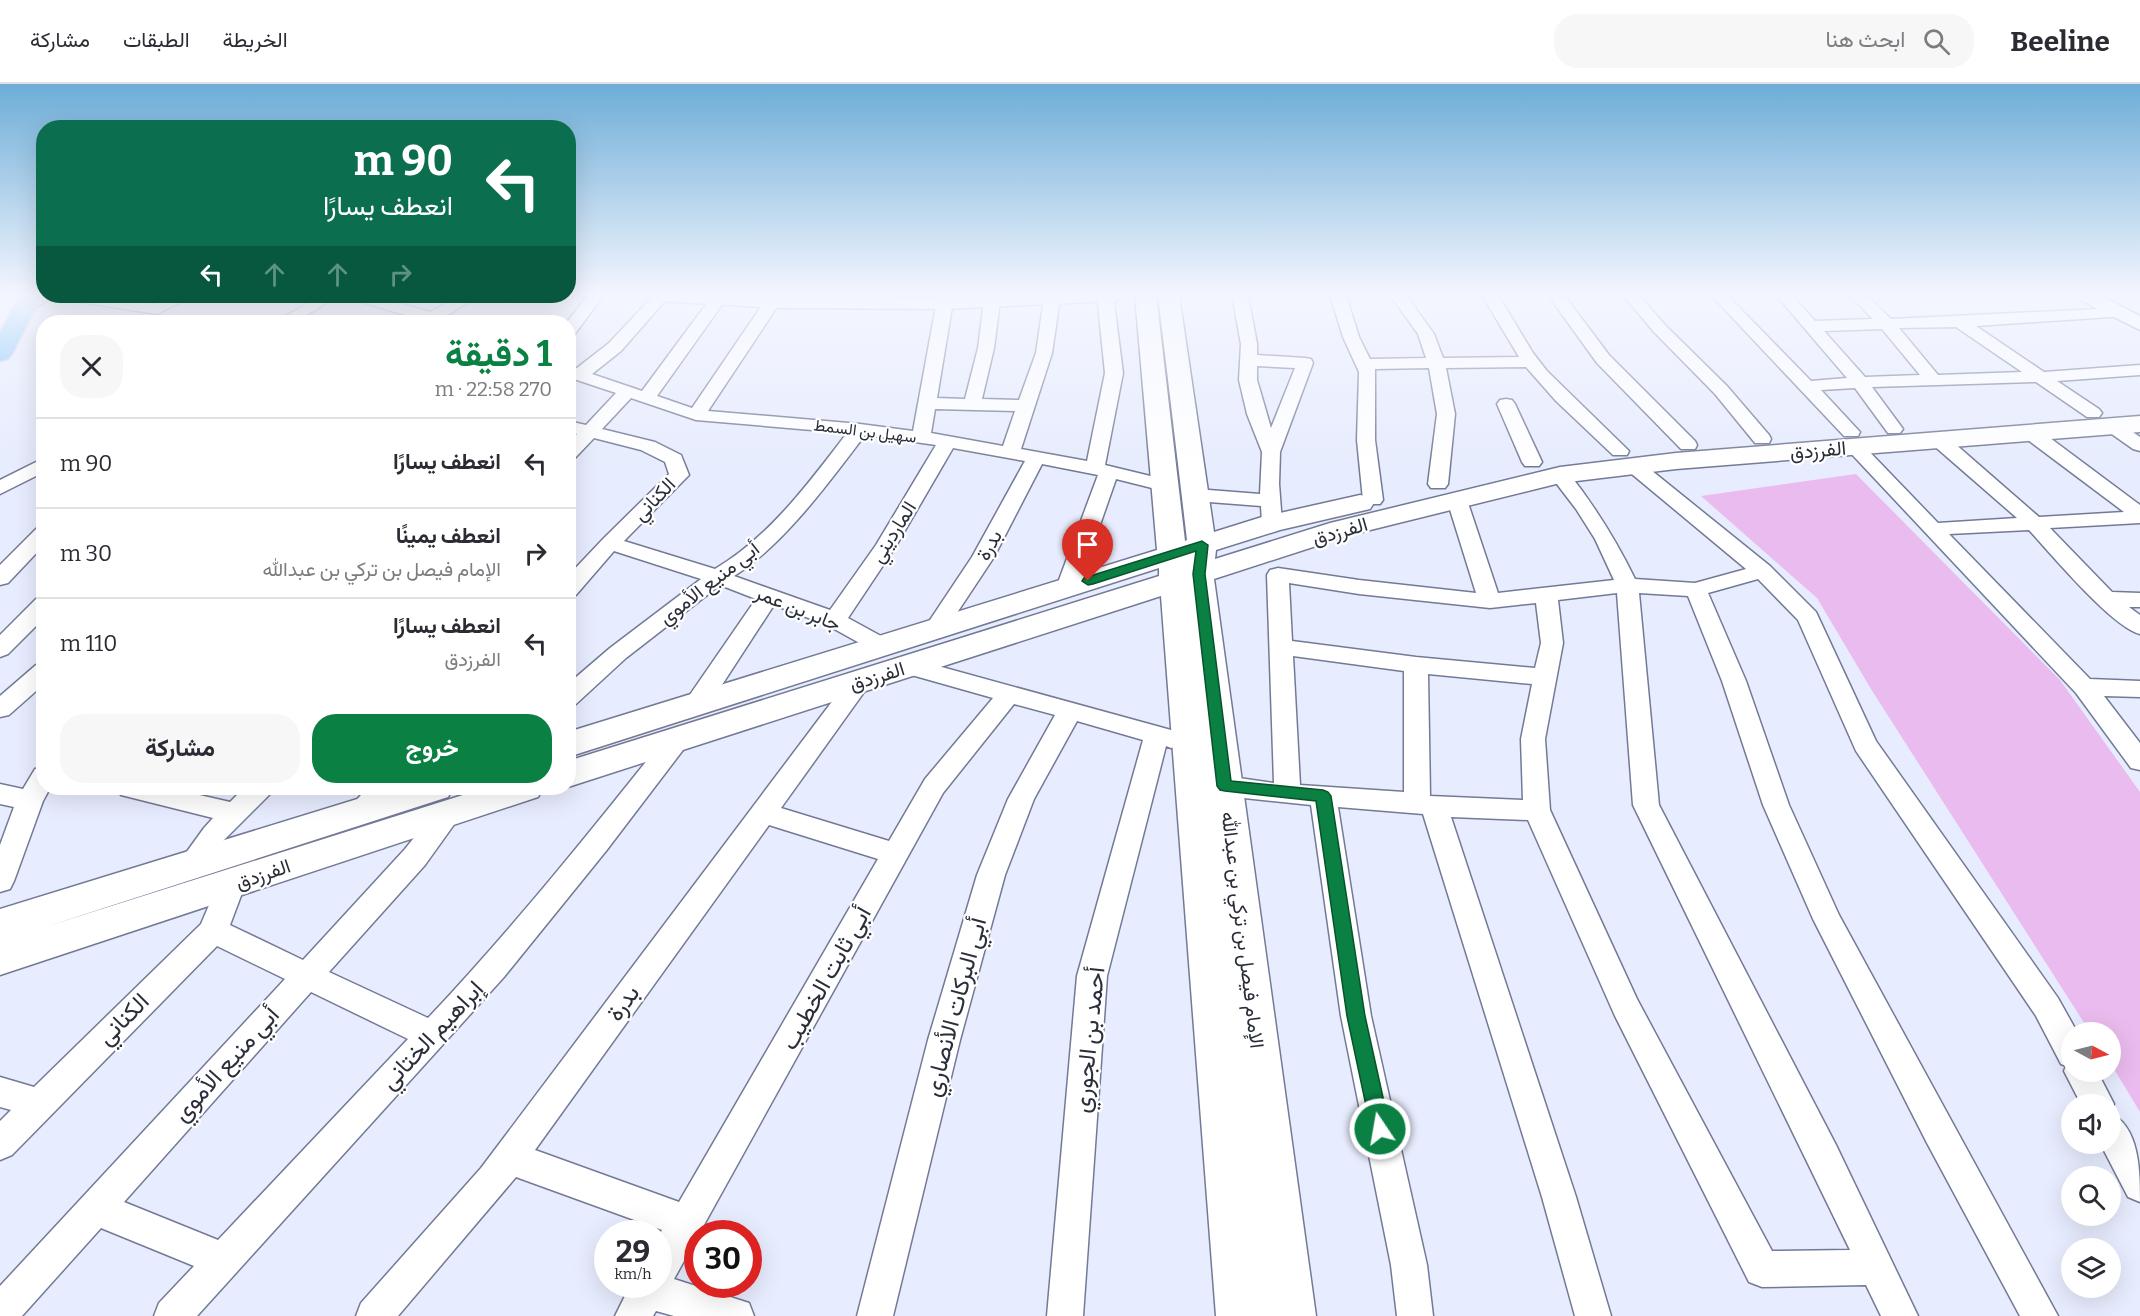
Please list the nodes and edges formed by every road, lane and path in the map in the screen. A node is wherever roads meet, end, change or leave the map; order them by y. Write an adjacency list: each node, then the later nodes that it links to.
1 (605, 352): 25 (street)
2 (679, 352): 32 (street)
3 (738, 352): 38 (street)
4 (936, 352): 33 (street)
5 (985, 352): 35 (street)
6 (1044, 352): 36 (street)
7 (1111, 352): 59 (street)
8 (1155, 352): 62 (main road, الإمام فيصل بن تركي بن عبدالله)
9 (1172, 352): 62 (main road, الإمام فيصل بن تركي بن عبدالله)
10 (1248, 352): 20 (street)
11 (1358, 352): 22 (street)
12 (1433, 352): 23 (street)
13 (1526, 352): 21 (street)
14 (1599, 352): 50 (street)
15 (1683, 352): 46 (street)
16 (1775, 352): 30 (street)
17 (1835, 352): 29 (street)
18 (1910, 352): 28 (street)
19 (2004, 352): 27 (street)
20 (1248, 360): 53 (street); 53 (street)
21 (1531, 362): 23 (street); 56 (street)
22 (1364, 364): 23 (street); 64 (street)
23 (1437, 364): 63 (street)
24 (2140, 370): 27 (street)
25 (576, 371)
26 (576, 372): 31 (street, سهيل بن السمط)
27 (2041, 377): 28 (street); 39 (street)
28 (1934, 381): 29 (street)
29 (1860, 382): 30 (street); 42 (street)
30 (1808, 386): 47 (street)
31 (628, 391): 32 (street, سهيل بن السمط); 43 (street)
32 (646, 398): 38 (street, سهيل بن السمط)
33 (927, 403): 35 (street); 45 (street)
34 (1506, 404): 57 (street)
35 (972, 405): 36 (street)
36 (1026, 406): 54 (street)
37 (2140, 407): 39 (main road, الفرزدق)
38 (696, 415): 41 (street, سهيل بن السمط)
39 (2115, 421): 42 (main road, الفرزدق); 44 (main road, الفرزدق); 52 (street)
40 (576, 429): 43 (street, الكناني)
41 (860, 429): 45 (street, سهيل بن السمط); 73 (street, أبي منيع الأموي)
42 (1894, 429): 47 (main road, الفرزدق)
43 (588, 433): 51 (street); 70 (street, الكناني)
44 (2031, 433): 48 (main road, الفرزدق); 66 (street)
45 (921, 438): 49 (street, سهيل بن السمط)
46 (1762, 439): 47 (main road, الفرزدق); 50 (main road, الفرزدق)
47 (1852, 439): 48 (main road, الفرزدق); 56 (main road, الفرزدق); 68 (street)
48 (1939, 440): 67 (street)
49 (948, 441): 54 (street, سهيل بن السمط); 85 (street, المارديني)
50 (1688, 445): 56 (main road, الفرزدق)
51 (576, 446)
52 (2140, 446)
53 (1271, 452): 65 (street)
54 (1010, 453): 55 (street, سهيل بن السمط)
55 (1036, 458): 59 (street, سهيل بن السمط); 87 (street, بدرة)
56 (1627, 459): 57 (main road, الفرزدق); 60 (main road, الفرزدق); 72 (street)
57 (1532, 462): 63 (main road, الفرزدق)
58 (36, 468): 61 (street)
59 (1102, 470): 62 (street, سهيل بن السمط); 77 (street)
60 (1560, 475): 63 (main road, الفرزدق); 76 (street)
61 (0, 488)
62 (1180, 490): 65 (street, سهيل بن السمط); 71 (main road, الإمام فيصل بن تركي بن عبدالله)
63 (1448, 492): 64 (main road, الفرزدق); 71 (main road, الفرزدق); 83 (street)
64 (1373, 500): 65 (main road, الفرزدق)
65 (1271, 512): 71 (main road, الفرزدق)
66 (2140, 515): 67 (street)
67 (2033, 522): 68 (street); 81 (street)
68 (1935, 529): 96 (street)
69 (36, 543): 74 (street)
70 (610, 543): 73 (street, جابر بن عمر); 75 (street, الكناني)
71 (1186, 564): 77 (main road, الفرزدق); 92 (main road, الفرزدق); 103 (main road, الإمام فيصل بن تركي بن عبدالله); 108 (main road, الإمام فيصل بن تركي بن عبدالله)
72 (1762, 571): 78 (street); 131 (street)
73 (717, 577): 80 (street, جابر بن عمر); 98 (street, أبي منيع الأموي)
74 (0, 578)
75 (576, 581)
76 (1627, 585): 78 (street); 79 (street); 145 (street)
77 (1067, 588): 87 (main road, الفرزدق)
78 (1696, 590): 158 (street)
79 (1546, 594): 83 (street); 93 (street)
80 (769, 596): 85 (street, جابر بن عمر); 100 (street)
81 (2106, 599): 82 (street); 86 (street)
82 (2140, 600)
83 (1490, 601): 89 (street)
84 (36, 611): 90 (street)
85 (835, 620): 88 (street, جابر بن عمر)
86 (2140, 627)
87 (935, 629): 88 (main road, الفرزدق)
88 (882, 646): 100 (main road, الفرزدق)
89 (1281, 647): 91 (street); 111 (street)
90 (0, 648)
91 (1416, 665): 93 (street); 119 (street)
92 (909, 666): 95 (main road, الفرزدق); 99 (street)
93 (1545, 677): 120 (street)
94 (36, 678): 101 (street)
95 (860, 681): 104 (main road, الفرزدق); 122 (street, بدرة)
96 (2084, 687): 97 (street); 106 (street)
97 (2140, 689)
98 (576, 691)
99 (1008, 694): 102 (street); 123 (street, أبي ثابت الخطيب)
100 (696, 705): 105 (main road, الفرزدق)
101 (0, 709)
102 (1070, 711): 103 (street); 151 (street, أبي البركات الأنصاري)
103 (1172, 739): 152 (street, أحمد بن الجوري); 153 (main road, الإمام فيصل بن تركي بن عبدالله)
104 (677, 740): 107 (main road, الفرزدق); 132 (street, إبراهيم الختاني)
105 (576, 742)
106 (2140, 761)
107 (576, 772)
108 (1225, 786): 111 (street); 154 (main road, الإمام فيصل بن تركي بن عبدالله)
109 (36, 790): 117 (street)
110 (0, 794): 117 (street)
111 (1287, 794): 115 (street)
112 (166, 795): 121 (street)
113 (253, 795): 121 (street)
114 (477, 795): 118 (main road, الفرزدق)
115 (1323, 796): 119 (street); 155 (street)
116 (371, 799): 118 (main road, الفرزدق); 124 (main road, الفرزدق)
117 (30, 800): 125 (street)
118 (442, 800): 126 (main road, الفرزدق); 130 (street, أبي منيع الأموي)
119 (1426, 805): 120 (street); 156 (street)
120 (1537, 810): 145 (street)
121 (234, 813): 124 (street)
122 (764, 813): 123 (street); 137 (street, بدرة)
123 (895, 854): 140 (street, أبي ثابت الخطيب)
124 (192, 864): 127 (main road, الفرزدق)
125 (0, 881)
126 (231, 885): 128 (street, الكناني); 129 (main road, الفرزدق)
127 (0, 925)
128 (213, 931): 130 (street); 134 (street, الكناني)
129 (0, 958)
130 (306, 976): 132 (street); 139 (street, أبي منيع الأموي)
131 (2061, 1034)
132 (432, 1035): 144 (street, إبراهيم الختاني)
133 (0, 1092): 134 (street)
134 (39, 1104): 135 (street, الكناني)
135 (0, 1144)
136 (2121, 1150): 138 (street)
137 (510, 1158): 141 (street); 149 (street, بدرة)
138 (2140, 1185)
139 (95, 1208): 144 (street); 147 (street, أبي منيع الأموي)
140 (688, 1220)
141 (684, 1221)
142 (684, 1227): 143 (street, أبي ثابت الخطيب)
143 (672, 1248)
144 (224, 1260): 148 (street, إبراهيم الختاني)
145 (1876, 1267): 157 (street)
146 (672, 1297): 150 (street)
147 (0, 1313)
148 (172, 1316)
149 (374, 1316)
150 (736, 1316)
151 (875, 1316)
152 (1065, 1316)
153 (1241, 1316)
154 (1291, 1316)
155 (1415, 1316)
156 (1593, 1316)
157 (1900, 1316)
158 (2040, 1316)

